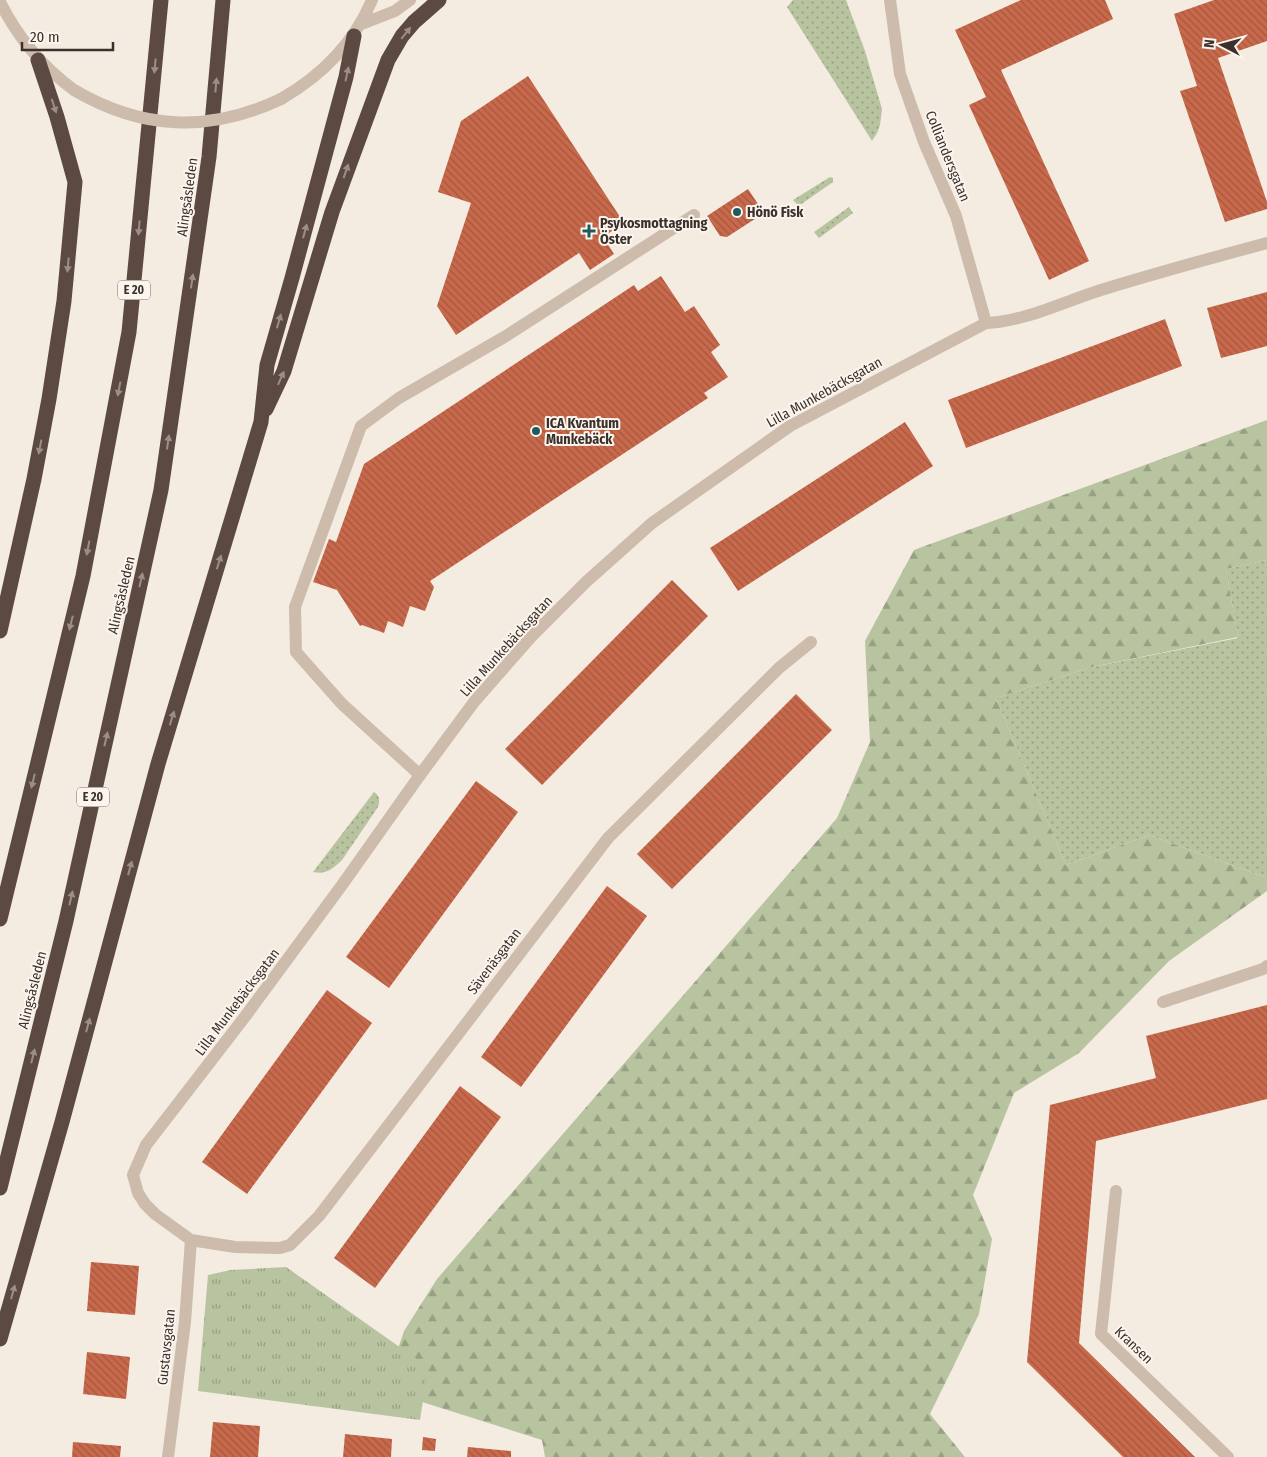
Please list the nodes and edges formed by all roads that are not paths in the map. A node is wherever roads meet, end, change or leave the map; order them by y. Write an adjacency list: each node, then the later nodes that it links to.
1 (160, 0): 18 (highway, E 20, one-way to 18)
2 (224, 0): 21 (highway, Alingsåsleden / E 20, one-way to 2)
3 (372, 0): 9 (street)
4 (410, 0): 9 (street)
5 (439, 0): 14 (highway, one-way to 5)
6 (890, 0): 13 (street, Colliandersgatan)
7 (0, 2): 8 (street)
8 (5, 20): 10 (street)
9 (356, 30): 10 (street, bridge); 14 (highway, one-way to 9)
10 (38, 60): 15 (highway, one-way to 15)
11 (694, 215): 17 (street)
12 (1267, 243): 13 (street, Lilla Munkebäcksgatan)
13 (986, 322): 17 (street, Lilla Munkebäcksgatan)
14 (260, 422): 24 (highway, one-way to 14)
15 (0, 631)
16 (811, 642): 23 (street, Sävenäsgatan)
17 (420, 775): 23 (street, Lilla Munkebäcksgatan)
18 (0, 919)
19 (1267, 966): 20 (street)
20 (1163, 1002)
21 (0, 1188)
22 (1116, 1191): 26 (street, Kransen)
23 (191, 1240): 25 (street, Gustavsgatan)
24 (0, 1339)
25 (168, 1457)
26 (1228, 1457)

